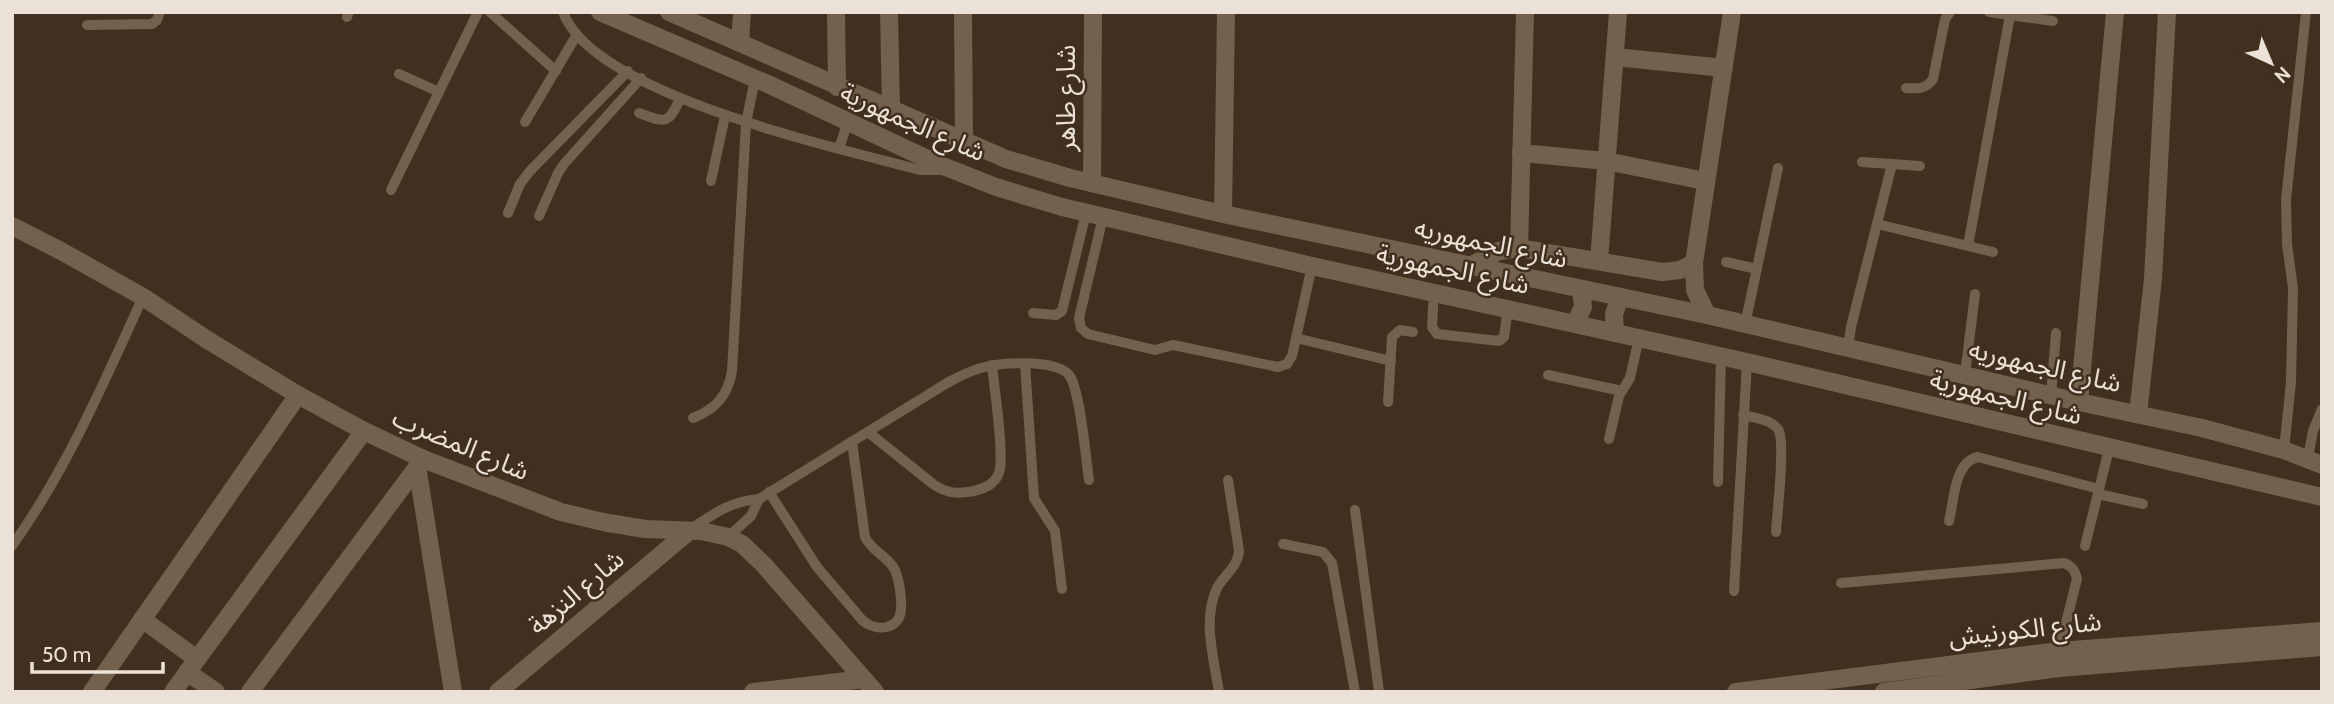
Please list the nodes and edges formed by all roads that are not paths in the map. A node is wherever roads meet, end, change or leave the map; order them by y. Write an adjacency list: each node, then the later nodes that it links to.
1 (160, 12): 23 (lane)
2 (478, 12): 35 (lane)
3 (490, 12): 28 (lane)
4 (563, 12): 24 (lane)
5 (600, 12): 32 (street, شارع الجمهورية)
6 (669, 12): 25 (street, شارع الجمهوريه)
7 (742, 12): 25 (street)
8 (836, 12): 33 (street)
9 (889, 12): 37 (street)
10 (963, 12): 43 (street)
11 (1093, 12): 54 (street, شارع طاهر)
12 (1226, 12): 57 (street)
13 (1525, 12): 45 (street)
14 (1618, 12): 26 (street)
15 (1732, 12): 27 (street)
16 (1950, 12): 34 (lane)
17 (1989, 12): 21 (lane)
18 (2115, 12): 98 (street)
19 (2167, 12): 100 (street)
20 (2306, 12): 108 (lane)
21 (2010, 15): 22 (lane); 62 (lane)
22 (2053, 21)
23 (87, 25)
24 (576, 36): 28 (lane); 29 (lane)
25 (740, 43): 33 (street, شارع الجمهوريه)
26 (1615, 57): 27 (street); 46 (street)
27 (1724, 68): 53 (street)
28 (556, 71): 40 (lane)
29 (628, 71): 31 (lane); 56 (lane)
30 (399, 74): 35 (lane)
31 (641, 78): 36 (lane); 59 (lane)
32 (755, 79): 41 (street, شارع الجمهورية); 42 (lane)
33 (837, 87): 37 (street, شارع الجمهوريه)
34 (1906, 88)
35 (439, 92): 55 (lane)
36 (680, 98): 38 (lane); 39 (lane)
37 (891, 110): 43 (street, شارع الجمهوريه)
38 (639, 113)
39 (725, 116): 42 (lane); 52 (lane)
40 (525, 122)
41 (848, 122): 44 (lane); 51 (street, شارع الجمهورية)
42 (746, 123): 44 (lane); 102 (lane)
43 (964, 140): 54 (street, شارع الجمهوريه)
44 (839, 148): 51 (lane)
45 (1521, 153): 46 (street); 63 (street)
46 (1606, 161): 53 (street); 65 (street)
47 (1862, 162): 48 (lane)
48 (1892, 164): 49 (lane); 60 (lane)
49 (1920, 166)
50 (1778, 168): 70 (lane)
51 (952, 169): 58 (street, شارع الجمهورية)
52 (711, 181)
53 (1705, 181): 67 (street)
54 (1093, 183): 57 (street, شارع الجمهوريه)
55 (391, 190)
56 (508, 212)
57 (1223, 214): 69 (street, شارع الجمهوريه)
58 (1095, 215): 68 (street, شارع الجمهورية); 77 (lane); 84 (lane)
59 (539, 216)
60 (1877, 223): 62 (lane); 86 (lane)
61 (12, 226): 74 (street, شارع المضرب)
62 (1968, 246): 64 (lane)
63 (1519, 248): 65 (street); 69 (street)
64 (1993, 252)
65 (1599, 261): 67 (street)
66 (1726, 262): 70 (lane)
67 (1694, 263): 78 (street)
68 (1312, 266): 72 (street, شارع الجمهورية); 84 (lane)
69 (1470, 266): 71 (street, شارع الجمهوريه)
70 (1757, 269): 80 (lane)
71 (1581, 289): 75 (street, شارع الجمهوريه); 79 (street)
72 (1434, 291): 76 (street, شارع الجمهورية); 76 (lane)
73 (1975, 294): 92 (lane)
74 (143, 297): 95 (street, شارع المضرب); 125 (lane)
75 (1620, 297): 78 (street, شارع الجمهوريه); 82 (street)
76 (1508, 307): 79 (street, شارع الجمهورية)
77 (1033, 313)
78 (1707, 315): 80 (street, شارع الجمهوريه)
79 (1575, 323): 82 (street, شارع الجمهورية)
80 (1745, 325): 86 (street, شارع الجمهوريه)
81 (1413, 332): 88 (lane)
82 (1615, 332): 85 (street, شارع الجمهورية)
83 (2056, 332): 96 (lane)
84 (1296, 338): 88 (lane)
85 (1639, 338): 87 (street, شارع الجمهورية); 94 (lane)
86 (1849, 348): 92 (street, شارع الجمهوريه)
87 (1721, 356): 89 (street, شارع الجمهورية); 113 (lane)
88 (1391, 361): 97 (lane)
89 (1747, 362): 101 (lane); 107 (street, شارع الجمهورية)
90 (1024, 364): 91 (lane); 111 (lane); 128 (lane)
91 (992, 365): 104 (lane); 104 (lane)
92 (1965, 374): 96 (street, شارع الجمهوريه)
93 (1548, 375): 94 (lane)
94 (1622, 391): 105 (lane)
95 (299, 395): 103 (street, شارع المضرب); 130 (street)
96 (2051, 396): 98 (street, شارع الجمهوريه)
97 (1388, 402)
98 (2079, 402): 100 (street, شارع الجمهوريه)
99 (2322, 409): 110 (lane)
100 (2138, 414): 108 (street, شارع الجمهوريه)
101 (1744, 415): 122 (lane); 129 (lane)
102 (693, 418)
103 (364, 431): 109 (street, شارع المضرب); 134 (street)
104 (867, 432): 106 (lane)
105 (1609, 439)
106 (852, 442): 115 (lane); 115 (lane)
107 (2109, 449): 114 (lane); 116 (street, شارع الجمهورية)
108 (2284, 450): 110 (street, شارع الجمهوريه)
109 (420, 462): 121 (street, شارع المضرب); 139 (street); 140 (street)
110 (2315, 462)
111 (1089, 480)
112 (1228, 481): 143 (lane)
113 (1718, 481)
114 (2099, 491): 118 (lane); 120 (lane); 126 (lane)
115 (769, 492): 117 (lane)
116 (2322, 497)
117 (759, 499): 121 (lane); 123 (lane)
118 (2143, 504)
119 (1355, 510): 145 (lane)
120 (1949, 522)
121 (688, 532): 123 (street, شارع المضرب); 141 (street, شارع النزهة)
122 (1776, 532)
123 (729, 537): 135 (street, شارع المضرب)
124 (1283, 544): 144 (lane)
125 (12, 546)
126 (2085, 546)
127 (1841, 583): 133 (lane)
128 (1062, 589)
129 (1734, 591)
130 (142, 619): 134 (street); 136 (street)
131 (2322, 631): 133 (street, شارع الكورنيش)
132 (2322, 647): 147 (street, شارع الكورنيش)
133 (2059, 651): 146 (street, شارع الكورنيش)
134 (192, 666): 137 (street); 138 (street)
135 (869, 685): 142 (street)
136 (92, 692)
137 (173, 692)
138 (216, 692)
139 (250, 692)
140 (453, 692)
141 (498, 692)
142 (753, 692)
143 (1219, 692)
144 (1355, 692)
145 (1379, 692)
146 (1736, 692)
147 (1884, 692)

